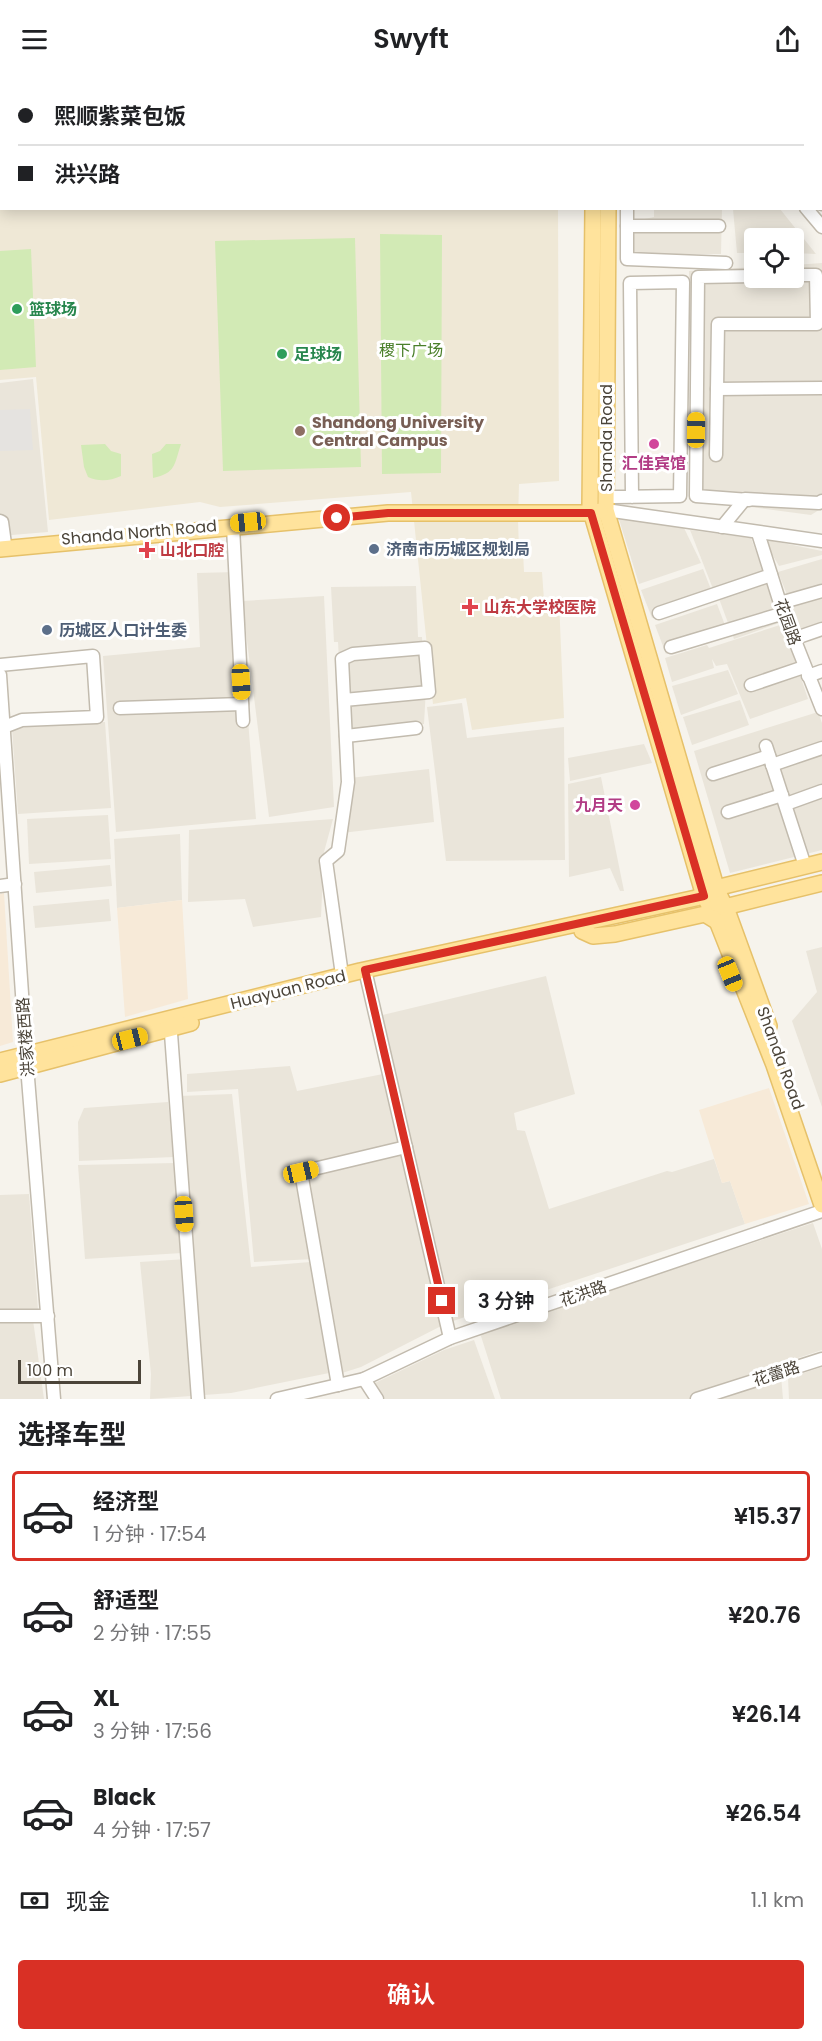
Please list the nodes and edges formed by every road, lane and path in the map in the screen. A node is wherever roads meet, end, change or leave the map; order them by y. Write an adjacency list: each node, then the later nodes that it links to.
1 (593, 210): 18 (main road, Shanda Road)
2 (608, 210): 18 (main road, Shanda Road)
3 (627, 210): 5 (street)
4 (808, 210): 7 (street)
5 (627, 226): 6 (street); 8 (street)
6 (719, 226)
7 (822, 227)
8 (726, 263)
9 (804, 275): 11 (street)
10 (744, 276): 16 (street)
11 (820, 314): 13 (street)
12 (822, 388): 13 (street)
13 (717, 389): 14 (street)
14 (716, 455)
15 (632, 497): 15 (street); 18 (street)
16 (745, 499): 17 (street); 21 (street)
17 (822, 501)
18 (600, 507): 20 (main road, Shanda North Road); 21 (street); 24 (main road, Shanda North Road); 56 (main road, Shanda Road)
19 (0, 521): 24 (street)
20 (233, 527): 24 (main road, Shanda North Road); 38 (street)
21 (722, 527): 22 (street)
22 (758, 533): 23 (street); 25 (street, 花园路)
23 (822, 542)
24 (2, 546)
25 (771, 574): 27 (street, 花园路); 28 (street)
26 (822, 591): 27 (street)
27 (782, 608): 30 (street, 花园路); 31 (street)
28 (659, 613)
29 (822, 629): 30 (street)
30 (794, 639): 34 (street, 花园路)
31 (671, 647)
32 (0, 665): 42 (street)
33 (822, 671): 34 (street)
34 (806, 672): 36 (street); 39 (street, 花园路)
35 (0, 675): 42 (street, 洪家楼西路)
36 (751, 685)
37 (344, 700): 37 (street); 44 (street)
38 (242, 704): 40 (street); 41 (street)
39 (822, 707)
40 (120, 708)
41 (243, 721)
42 (4, 727): 54 (street, 洪家楼西路)
43 (416, 728): 44 (street)
44 (345, 736): 58 (street)
45 (822, 748): 46 (street)
46 (769, 756): 47 (street); 49 (street)
47 (713, 774)
48 (822, 791): 49 (street)
49 (784, 800): 50 (street); 52 (street)
50 (728, 812)
51 (822, 862): 52 (main road, Huayuan Road)
52 (806, 866): 56 (main road, Huayuan Road)
53 (822, 883): 56 (main road, Huayuan Road)
54 (15, 884): 55 (street); 60 (street, 洪家楼西路)
55 (0, 886)
56 (714, 905): 57 (main road, Huayuan Road); 57 (main road, Huayuan Road); 64 (main road, Shanda Road); 65 (main road, Shanda Road)
57 (366, 974): 58 (main road, Huayuan Road); 59 (main road, Huayuan Road); 63 (street)
58 (342, 975): 59 (main road, Huayuan Road)
59 (170, 1023): 60 (main road, Huayuan Road); 74 (street)
60 (27, 1060): 61 (main road, Huayuan Road); 62 (main road, Huayuan Road); 68 (street, 洪家楼西路)
61 (0, 1061)
62 (0, 1074)
63 (406, 1147): 69 (street); 72 (street)
64 (822, 1173)
65 (822, 1205)
66 (822, 1211): 69 (street, 花洪路)
67 (0, 1316): 68 (street)
68 (48, 1316): 73 (street, 洪家楼西路)
69 (450, 1338): 71 (street, 花洪路)
70 (822, 1359): 77 (street, 花蕾路)
71 (364, 1379): 72 (street, 花洪路); 76 (street)
72 (338, 1385): 75 (street, 花洪路)
73 (54, 1399)
74 (198, 1399)
75 (277, 1399)
76 (377, 1399)
77 (697, 1399)

